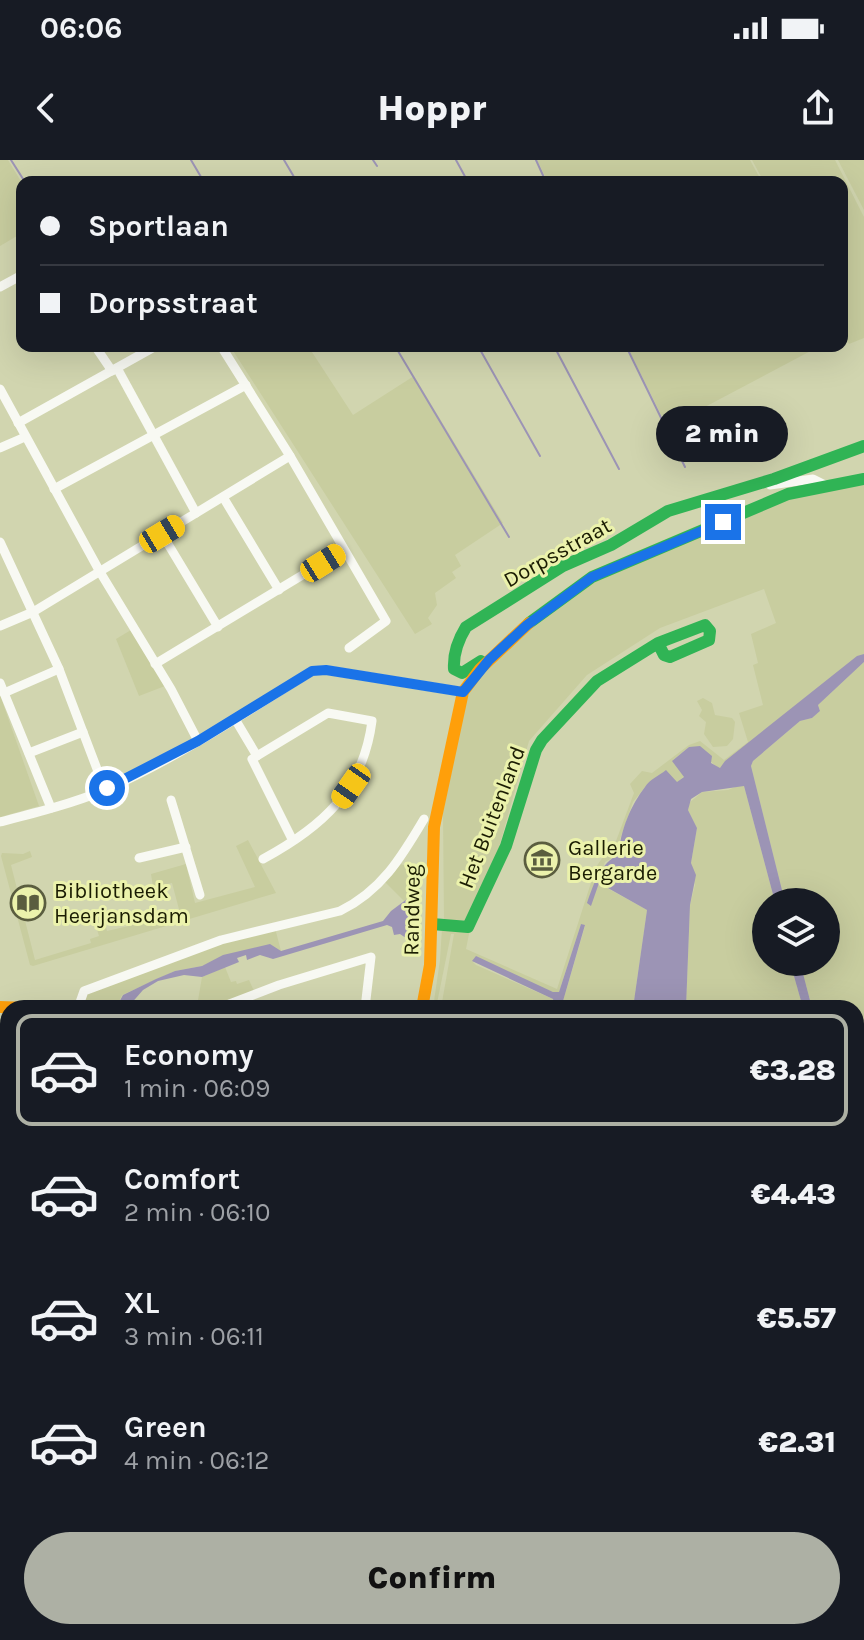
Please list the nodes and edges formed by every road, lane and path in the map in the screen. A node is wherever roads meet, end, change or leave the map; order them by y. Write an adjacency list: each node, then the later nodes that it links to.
1 (100, 352): 4 (street)
2 (145, 352): 4 (street)
3 (225, 352): 5 (street)
4 (115, 369): 7 (street); 8 (street)
5 (246, 385): 8 (street); 12 (street)
6 (0, 389): 7 (street)
7 (18, 423): 9 (street)
8 (152, 435): 16 (street); 18 (street)
9 (25, 437): 11 (street); 16 (street)
10 (864, 446): 14 (street, Dorpsstraat)
11 (0, 448)
12 (290, 456): 17 (street); 21 (street)
13 (864, 479): 15 (street, Dorpsstraat)
14 (757, 485): 15 (street, Dorpsstraat); 29 (street, Dorpsstraat)
15 (825, 485): 29 (street, Dorpsstraat)
16 (54, 489): 22 (street)
17 (223, 497): 18 (street); 23 (street)
18 (196, 513): 19 (street)
19 (162, 534): 22 (street); 26 (street)
20 (0, 542): 24 (street)
21 (344, 550): 23 (street); 28 (street)
22 (100, 572): 24 (street); 30 (street)
23 (279, 590): 26 (street)
24 (33, 612): 25 (street); 31 (street)
25 (0, 626)
26 (218, 627): 30 (street)
27 (658, 643): 49 (street, Het Buitenland)
28 (349, 648)
29 (497, 653): 33 (street, Dorpsstraat)
30 (155, 664): 36 (street)
31 (59, 669): 32 (street); 35 (street)
32 (2, 688): 37 (street)
33 (463, 692): 34 (street); 42 (street, Dorpsstraat)
34 (235, 719): 36 (street); 38 (street)
35 (83, 732): 37 (street); 39 (street)
36 (198, 741): 39 (street)
37 (29, 753): 41 (street)
38 (257, 756): 44 (street); 44 (street)
39 (105, 790): 41 (street)
40 (171, 800): 45 (street)
41 (51, 808): 43 (street)
42 (430, 816): 49 (street, Randweg); 50 (street, Dorpsstraat)
43 (0, 822)
44 (293, 841): 47 (street)
45 (186, 847): 46 (street); 48 (street)
46 (139, 858)
47 (263, 859)
48 (200, 895)
49 (432, 924): 53 (street, Randweg)
50 (81, 1000)
51 (240, 1000): 52 (street)
52 (366, 1000)
53 (423, 1000)

